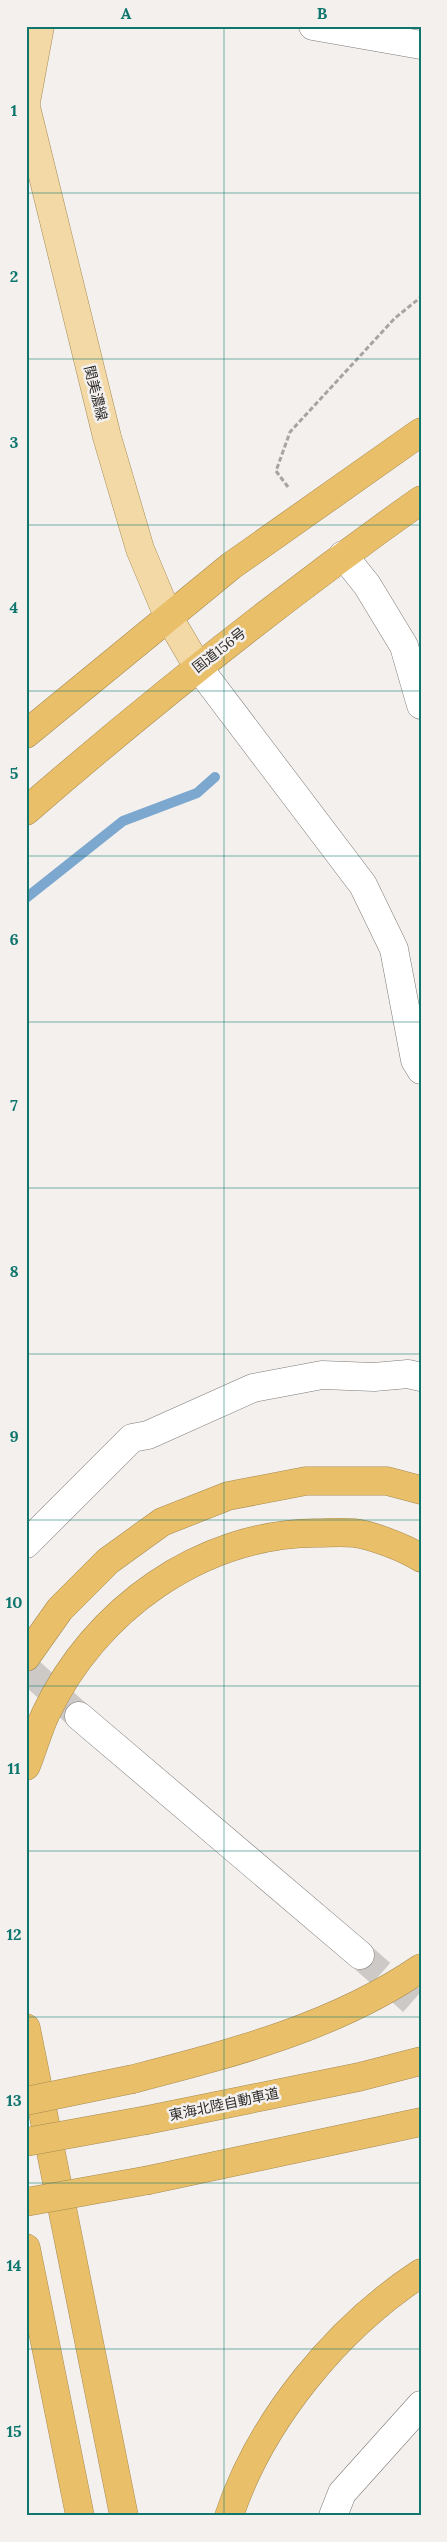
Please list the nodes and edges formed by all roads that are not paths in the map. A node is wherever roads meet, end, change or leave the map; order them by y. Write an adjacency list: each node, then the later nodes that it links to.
1 (40, 26): 4 (main road)
2 (313, 26): 3 (street)
3 (421, 45)
4 (26, 102)
5 (26, 107): 9 (main road, 関美濃線)
6 (421, 432): 9 (highway)
7 (421, 500): 8 (highway, 国道156号)
8 (343, 555): 10 (street); 11 (highway, 国道156号)
9 (168, 616): 11 (main road, 関美濃線); 13 (highway)
10 (412, 645): 12 (street)
11 (198, 667): 14 (highway, 国道156号); 15 (street)
12 (421, 705)
13 (26, 734)
14 (26, 811)
15 (421, 1070)
16 (421, 1377): 18 (street)
17 (421, 1490): 20 (highway)
18 (26, 1544)
19 (421, 1558): 22 (highway)
20 (26, 1657)
21 (79, 1716): 23 (street)
22 (26, 1766)
23 (360, 1955)
24 (421, 1968): 27 (highway, bridge)
25 (26, 2028): 35 (highway)
26 (421, 2061): 29 (highway, 東海北陸自動車道, bridge)
27 (26, 2101)
28 (421, 2122): 30 (highway, bridge)
29 (26, 2142)
30 (26, 2202)
31 (26, 2248): 34 (highway)
32 (421, 2273): 36 (highway)
33 (421, 2404): 37 (street)
34 (80, 2516)
35 (124, 2516)
36 (229, 2516)
37 (333, 2516)

